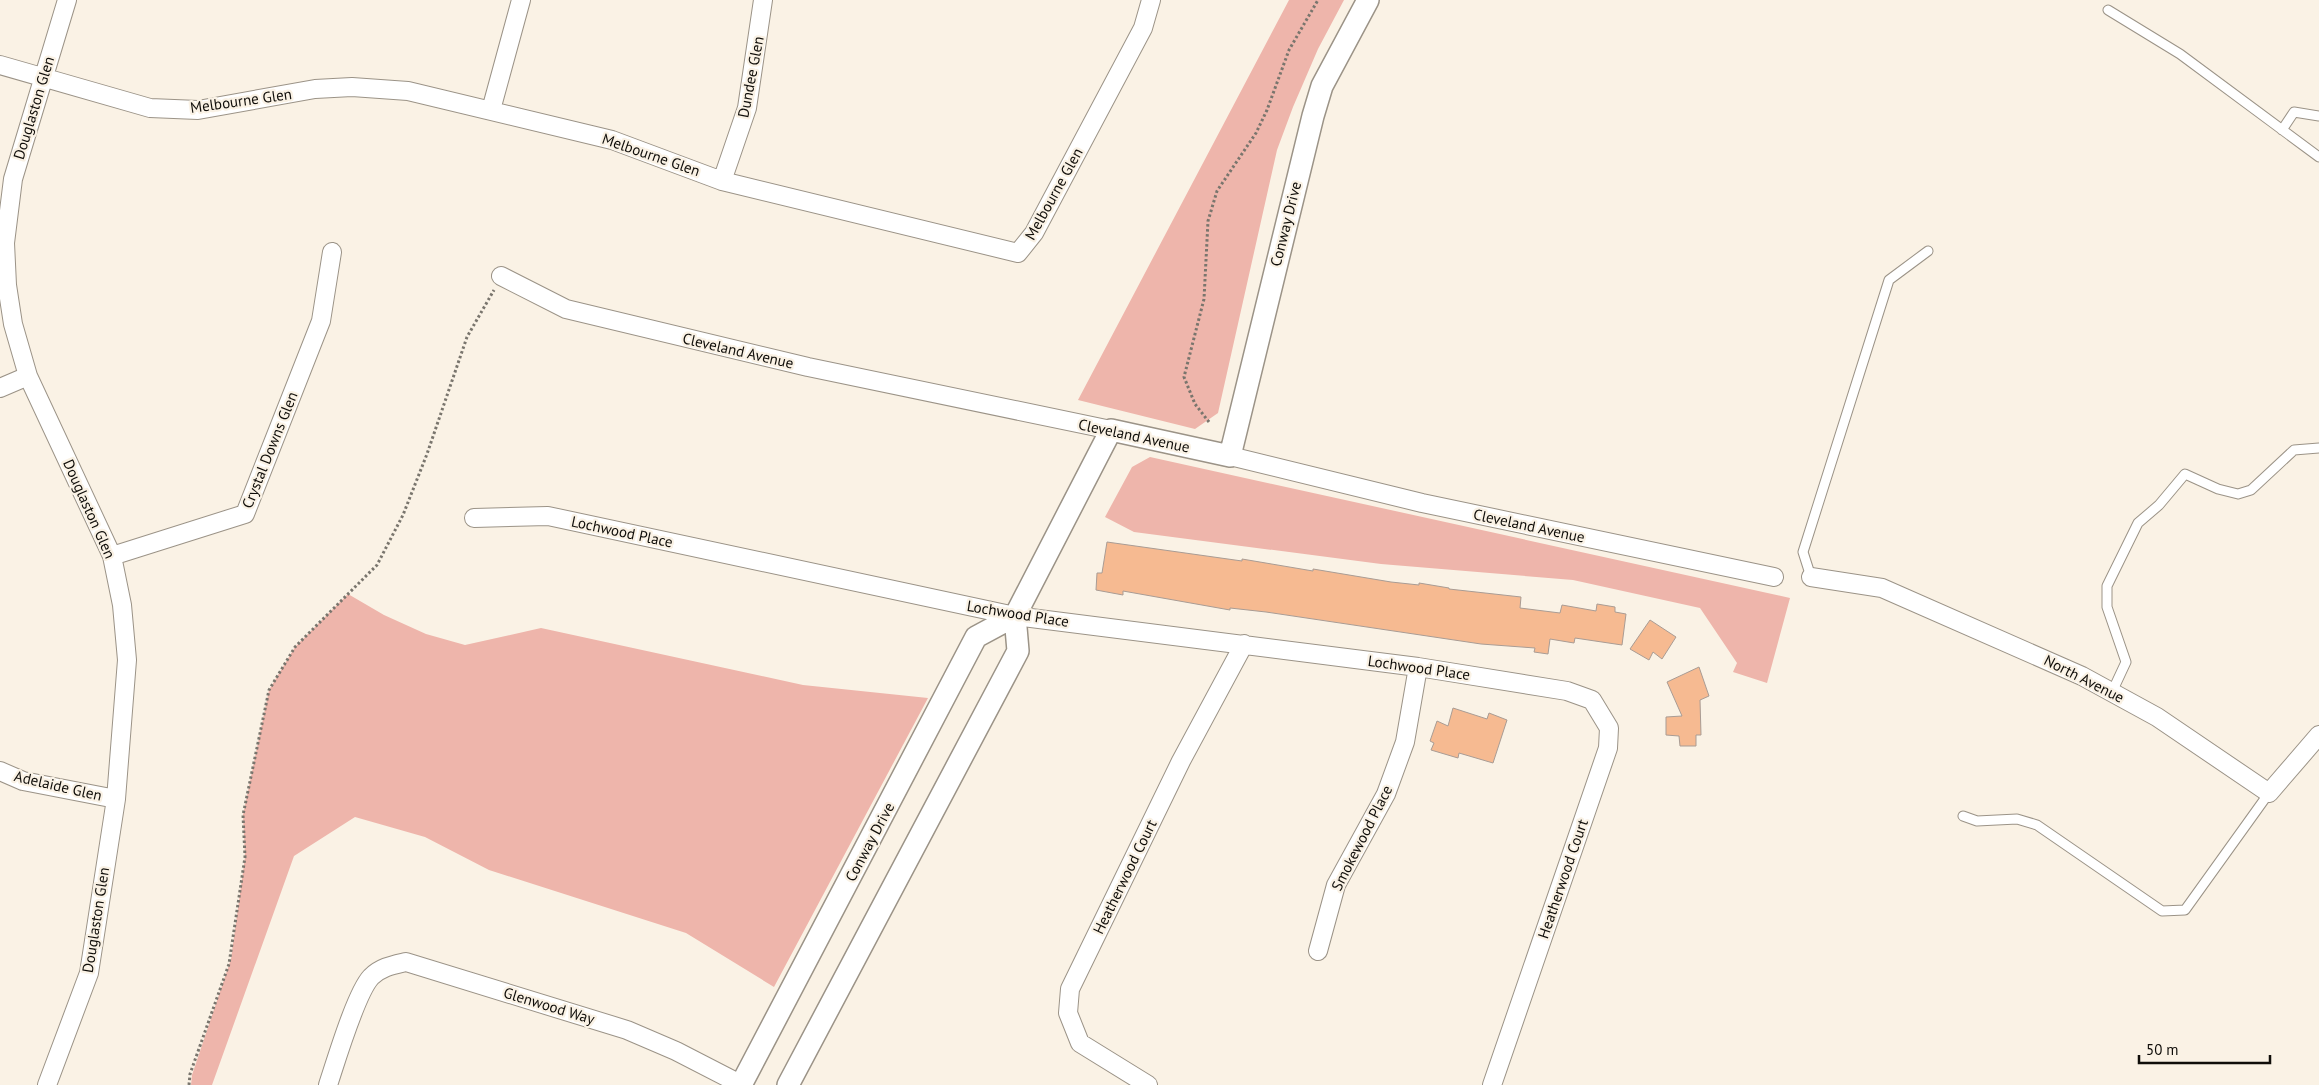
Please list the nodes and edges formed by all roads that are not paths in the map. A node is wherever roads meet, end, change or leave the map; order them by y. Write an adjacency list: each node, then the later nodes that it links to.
1 (67, 0): 8 (street, Douglaston Glen)
2 (520, 0): 9 (street)
3 (763, 0): 13 (street, Dundee Glen)
4 (1152, 0): 13 (street, Melbourne Glen)
5 (1368, 0): 22 (street, Conway Drive)
6 (2108, 10): 11 (lane)
7 (0, 65): 8 (street, Melbourne Glen)
8 (43, 77): 9 (street, Melbourne Glen); 14 (street, Douglaston Glen)
9 (491, 110): 13 (street, Melbourne Glen)
10 (2319, 116): 11 (lane)
11 (2282, 130): 12 (lane)
12 (2319, 157)
13 (722, 181)
14 (2, 242): 18 (street, Douglaston Glen)
15 (1928, 251): 25 (lane)
16 (332, 252): 24 (street, Crystal Downs Glen)
17 (501, 276): 20 (street, Cleveland Avenue)
18 (28, 376): 19 (street); 24 (street, Douglaston Glen)
19 (0, 388)
20 (1111, 430): 22 (street, Cleveland Avenue); 27 (street)
21 (2319, 448): 31 (lane)
22 (1230, 456): 26 (street, Cleveland Avenue)
23 (474, 518): 27 (street, Lochwood Place)
24 (112, 556): 35 (street, Douglaston Glen)
25 (1810, 577): 31 (street, North Avenue)
26 (1774, 578)
27 (1015, 616): 28 (street, Lochwood Place); 40 (street, Conway Drive); 41 (street)
28 (1244, 644): 29 (street, Lochwood Place); 42 (street, Heatherwood Court)
29 (1418, 667): 30 (street, Lochwood Place); 37 (street, Smokewood Place)
30 (1567, 691): 43 (street, Heatherwood Court)
31 (2112, 692): 34 (street, North Avenue)
32 (2319, 735): 34 (street)
33 (0, 771): 35 (street, Adelaide Glen)
34 (2269, 793): 36 (lane)
35 (116, 799): 38 (street, Douglaston Glen)
36 (1963, 816)
37 (1318, 951)
38 (47, 1085)
39 (328, 1085): 40 (street, Glenwood Way)
40 (741, 1085)
41 (788, 1085)
42 (1148, 1085)
43 (1492, 1085)

